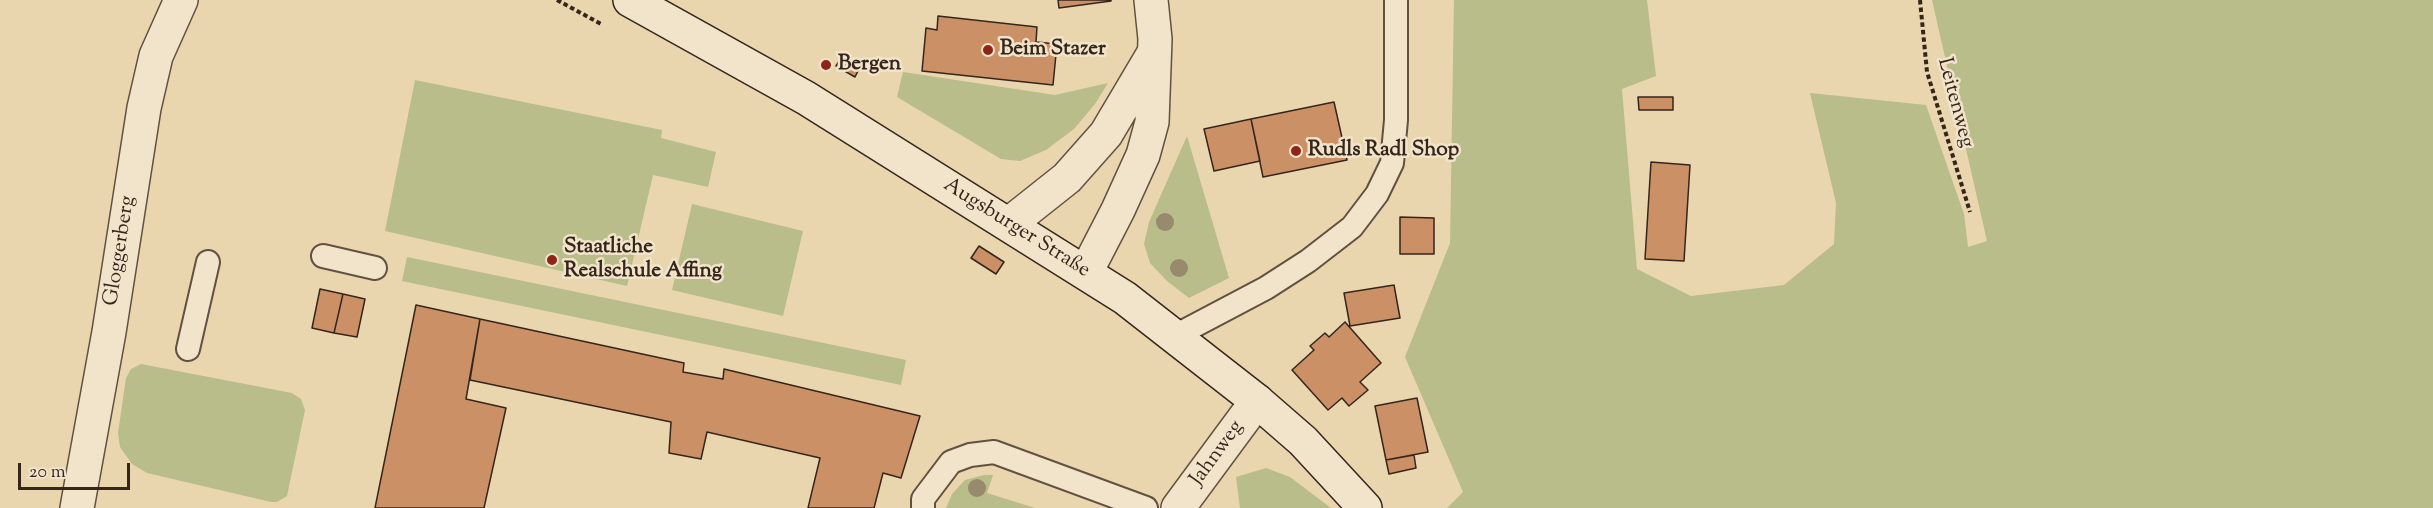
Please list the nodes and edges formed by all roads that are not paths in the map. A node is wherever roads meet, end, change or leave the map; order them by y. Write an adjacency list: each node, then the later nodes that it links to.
1 (181, 0): 14 (street, Gloggerberg)
2 (630, 0): 6 (street, Augsburger Straße)
3 (1151, 0): 5 (street)
4 (1396, 0): 11 (lane)
5 (1155, 51): 6 (street); 10 (street)
6 (1009, 224): 10 (street, Augsburger Straße)
7 (323, 256): 9 (lane)
8 (208, 262): 12 (lane)
9 (375, 268)
10 (1086, 272): 11 (street, Augsburger Straße)
11 (1175, 336): 13 (street, Augsburger Straße)
12 (188, 349)
13 (1257, 400): 17 (street, Jahnweg); 18 (street, Augsburger Straße)
14 (77, 508)
15 (923, 508): 16 (lane)
16 (1146, 508)
17 (1178, 508)
18 (1365, 508)

